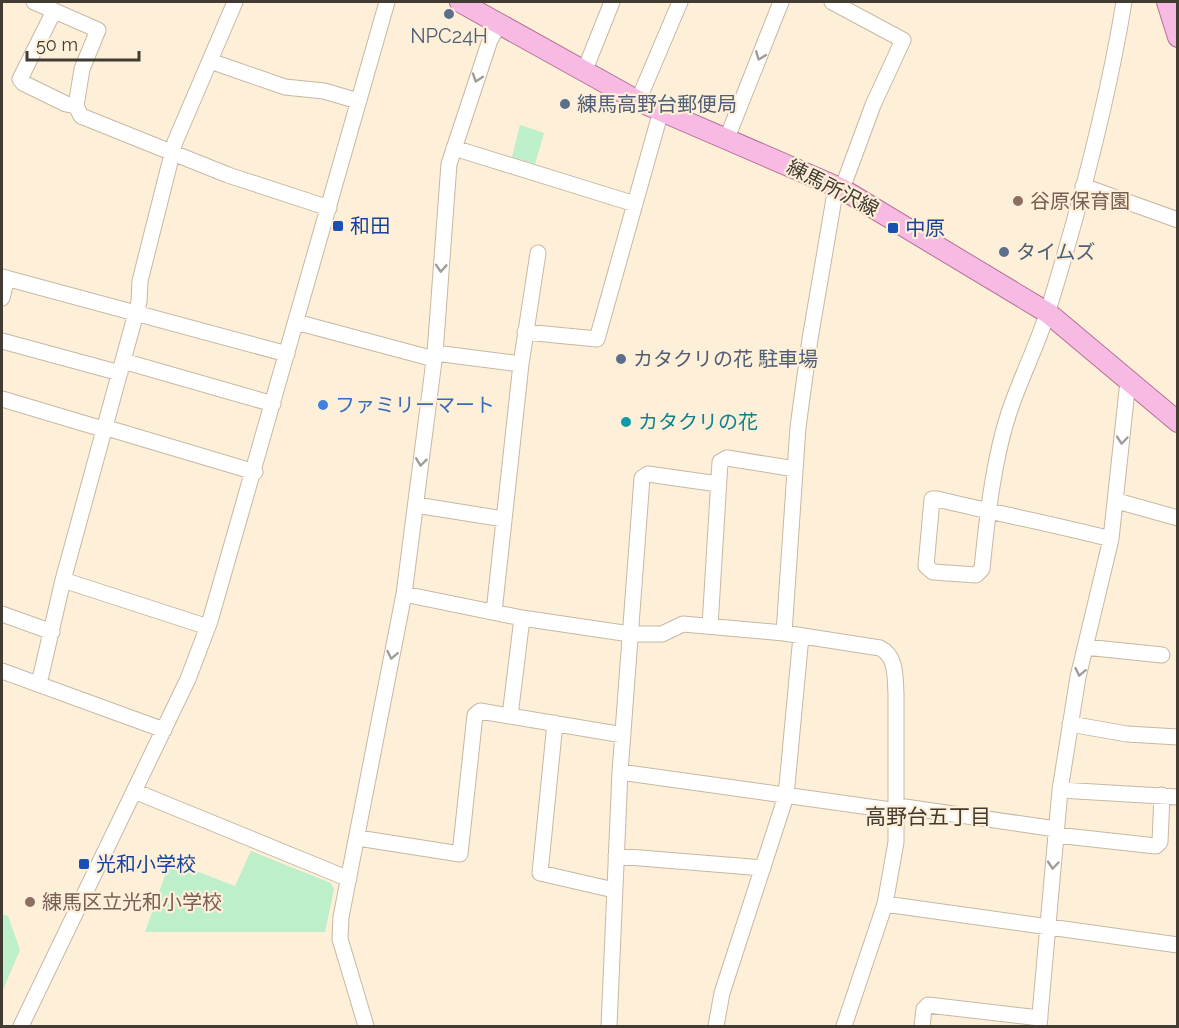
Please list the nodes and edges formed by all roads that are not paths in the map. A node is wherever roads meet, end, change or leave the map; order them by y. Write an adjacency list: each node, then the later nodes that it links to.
1 (34, 2): 11 (street)
2 (235, 2): 14 (street)
3 (387, 2): 17 (street)
4 (460, 2): 12 (main road, 練馬所沢線)
5 (680, 2): 16 (street)
6 (781, 2): 20 (street, one-way to 20)
7 (832, 2): 24 (street)
8 (1124, 2): 23 (street)
9 (1167, 2): 13 (main road)
10 (607, 3): 15 (street)
11 (54, 11): 18 (street); 18 (street)
12 (499, 24): 15 (main road, 練馬所沢線); 21 (street, one-way to 21)
13 (1178, 37)
14 (210, 61): 17 (street); 22 (street)
15 (584, 72): 16 (main road, 練馬所沢線)
16 (638, 100): 19 (main road, 練馬所沢線)
17 (358, 101): 26 (street)
18 (76, 106): 22 (street)
19 (662, 111): 20 (main road, 練馬所沢線); 25 (street)
20 (727, 138): 24 (main road, 練馬所沢線)
21 (454, 148): 25 (street); 37 (street, one-way to 37)
22 (171, 154): 26 (street); 31 (street)
23 (1083, 186): 27 (street); 32 (street)
24 (839, 188): 32 (main road, 練馬所沢線); 45 (street)
25 (635, 204): 34 (street)
26 (329, 208): 33 (street)
27 (1178, 220)
28 (538, 253): 34 (street)
29 (4, 278): 30 (street); 31 (street)
30 (2, 298)
31 (135, 312): 36 (street); 39 (street)
32 (1047, 313): 40 (main road, 練馬所沢線); 50 (street)
33 (296, 322): 36 (street); 37 (street)
34 (525, 332): 38 (street)
35 (2, 341): 39 (street)
36 (287, 354): 42 (street)
37 (434, 356): 38 (street); 49 (street, one-way to 49)
38 (520, 364): 52 (street)
39 (122, 367): 42 (street); 44 (street)
40 (1128, 381): 43 (main road, 練馬所沢線); 48 (street, one-way to 48)
41 (2, 399): 44 (street)
42 (273, 404): 46 (street)
43 (1178, 422)
44 (106, 429): 46 (street); 54 (street)
45 (795, 469): 47 (street); 62 (street)
46 (255, 472): 60 (street)
47 (718, 484): 59 (street); 63 (street)
48 (1117, 501): 51 (street); 53 (street)
49 (416, 505): 52 (street); 55 (street)
50 (987, 511): 50 (street); 53 (street)
51 (1178, 518)
52 (504, 519): 56 (street)
53 (1111, 539): 65 (street)
54 (63, 580): 60 (street); 61 (street)
55 (404, 594): 56 (street); 83 (street, one-way to 83)
56 (494, 612): 58 (street)
57 (2, 614): 61 (street)
58 (522, 618): 63 (street); 69 (street)
59 (710, 626): 62 (street); 63 (street)
60 (208, 627): 72 (street)
61 (52, 632): 68 (street)
62 (784, 633): 64 (street)
63 (630, 634): 73 (street)
64 (801, 636): 79 (street); 81 (street)
65 (1085, 647): 66 (street); 71 (street, one-way to 71)
66 (1162, 655)
67 (2, 672): 68 (street)
68 (39, 684): 72 (street)
69 (510, 716): 70 (street); 83 (street)
70 (555, 723): 73 (street); 87 (street)
71 (1070, 724): 74 (street); 76 (street)
72 (164, 730): 77 (street)
73 (623, 735): 75 (street)
74 (1178, 737)
75 (620, 772): 79 (street); 84 (street)
76 (1060, 790): 78 (street); 82 (street)
77 (134, 791): 86 (street); 92 (street)
78 (1162, 795): 80 (street); 82 (street)
79 (786, 796): 81 (street); 85 (street)
80 (1178, 796)
81 (898, 808): 82 (street); 88 (street)
82 (1056, 832): 89 (street, one-way to 89)
83 (358, 838): 86 (street)
84 (616, 856): 85 (street); 87 (street)
85 (763, 868): 95 (street)
86 (349, 879): 93 (street)
87 (614, 890): 94 (street)
88 (885, 904): 89 (street); 96 (street)
89 (1047, 928): 90 (street); 91 (street)
90 (1178, 945)
91 (1039, 1022): 97 (street)
92 (21, 1026)
93 (366, 1026)
94 (609, 1026)
95 (716, 1026)
96 (844, 1026)
97 (922, 1026)

